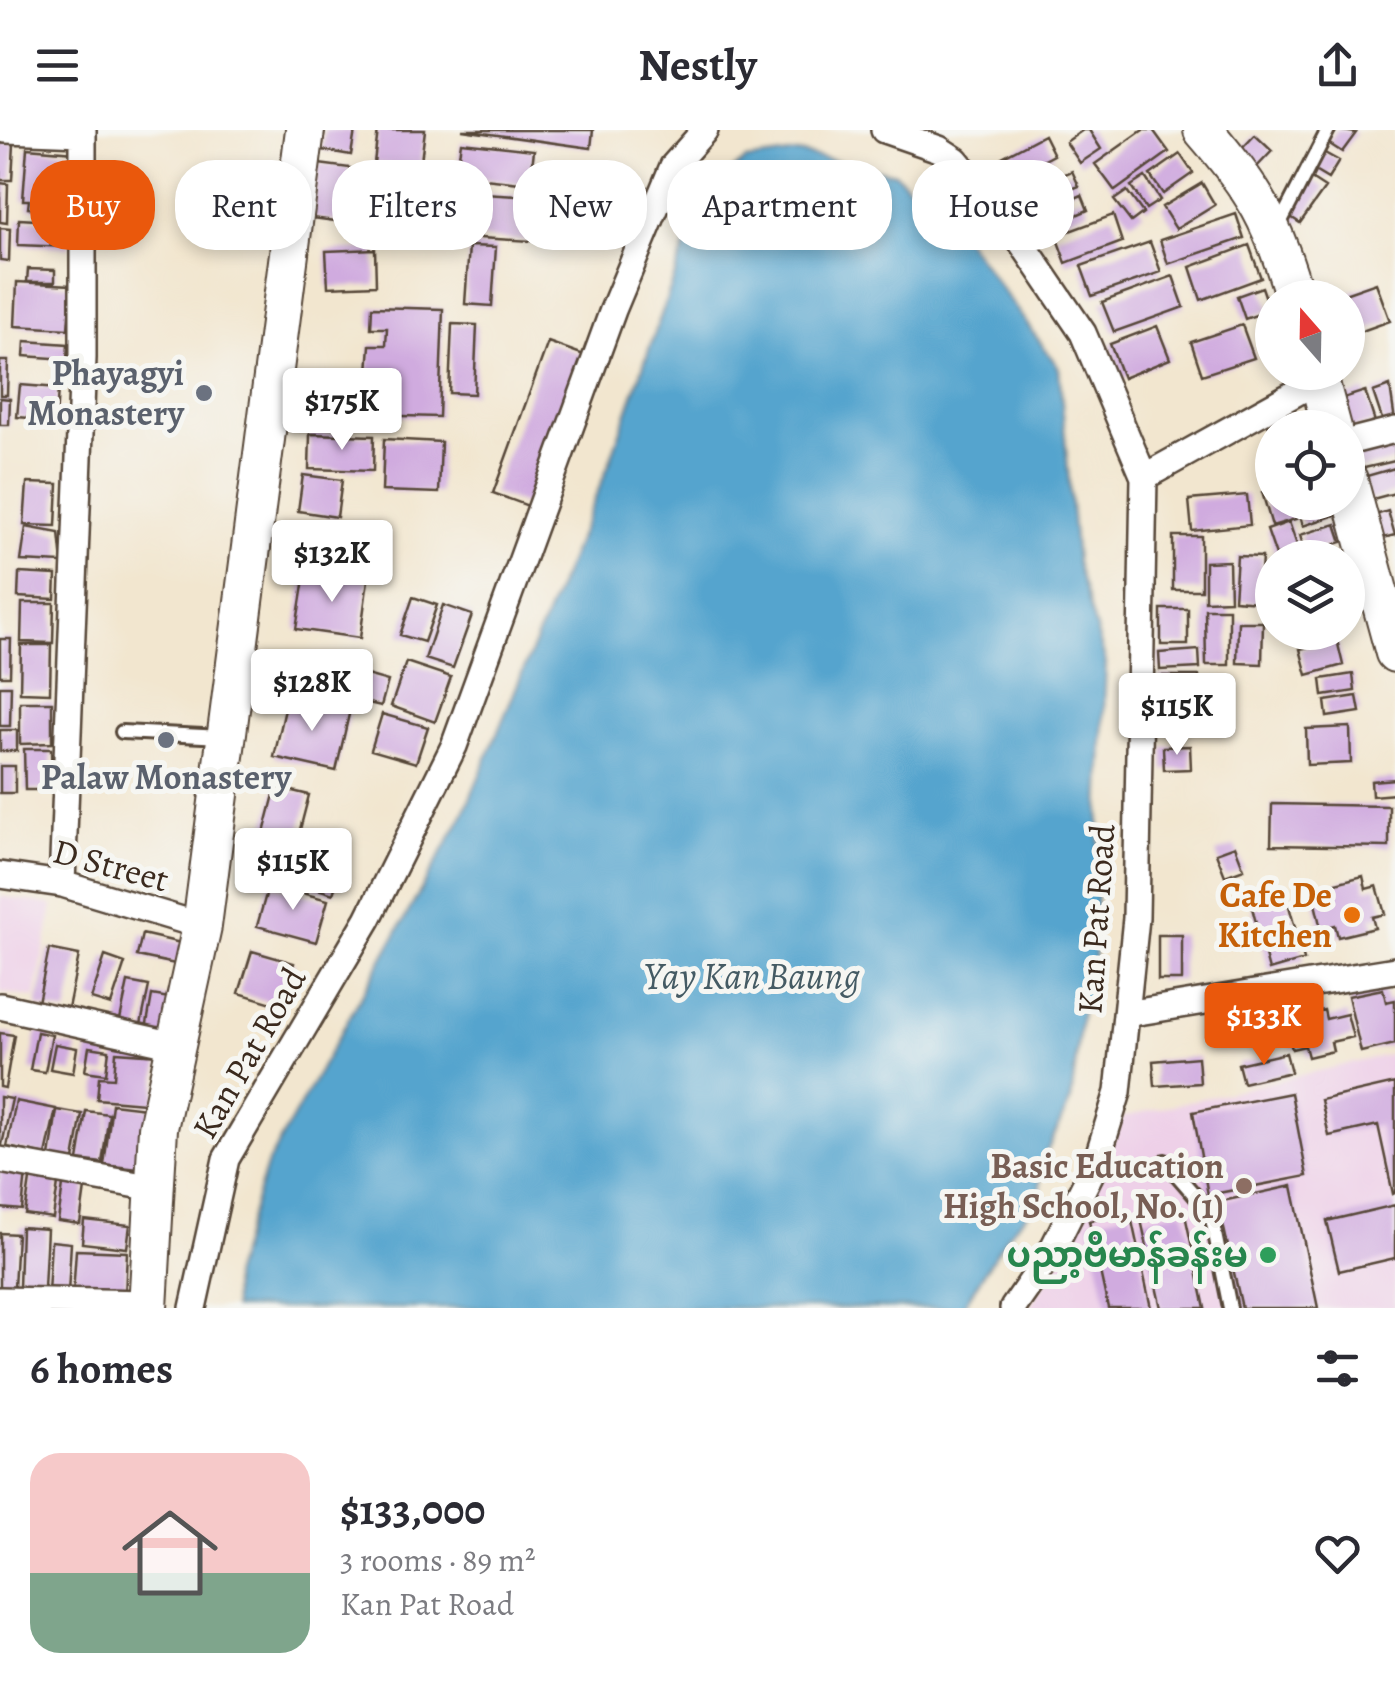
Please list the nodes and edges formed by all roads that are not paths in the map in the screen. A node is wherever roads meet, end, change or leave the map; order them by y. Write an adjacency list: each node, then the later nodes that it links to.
1 (6, 130): 7 (street)
2 (305, 130): 19 (main road)
3 (705, 130): 32 (street, Kan Pat Road)
4 (884, 130): 8 (street, Kan Pat Road)
5 (1203, 130): 9 (main road)
6 (1328, 130): 9 (lane)
7 (82, 131): 21 (street)
8 (940, 140): 14 (street, Kan Pat Road)
9 (1276, 231): 10 (main road)
10 (1290, 280)
11 (1294, 390): 14 (street)
12 (1395, 430): 13 (street)
13 (1365, 438)
14 (1144, 478): 25 (street, Kan Pat Road)
15 (1363, 520): 16 (main road)
16 (1386, 583): 17 (main road)
17 (1395, 653)
18 (122, 732): 19 (lane)
19 (225, 737): 22 (main road)
20 (0, 875): 21 (street, D Street)
21 (62, 884): 22 (street, D Street)
22 (202, 926): 26 (main road)
23 (1395, 970): 25 (street)
24 (0, 1006): 26 (street)
25 (1126, 1014): 33 (street, Kan Pat Road)
26 (175, 1045): 29 (main road)
27 (0, 1160): 29 (street)
28 (1166, 1161): 34 (lane)
29 (154, 1188): 31 (main road)
30 (0, 1300): 31 (street)
31 (148, 1306)
32 (193, 1308)
33 (1012, 1308)
34 (1230, 1308)

